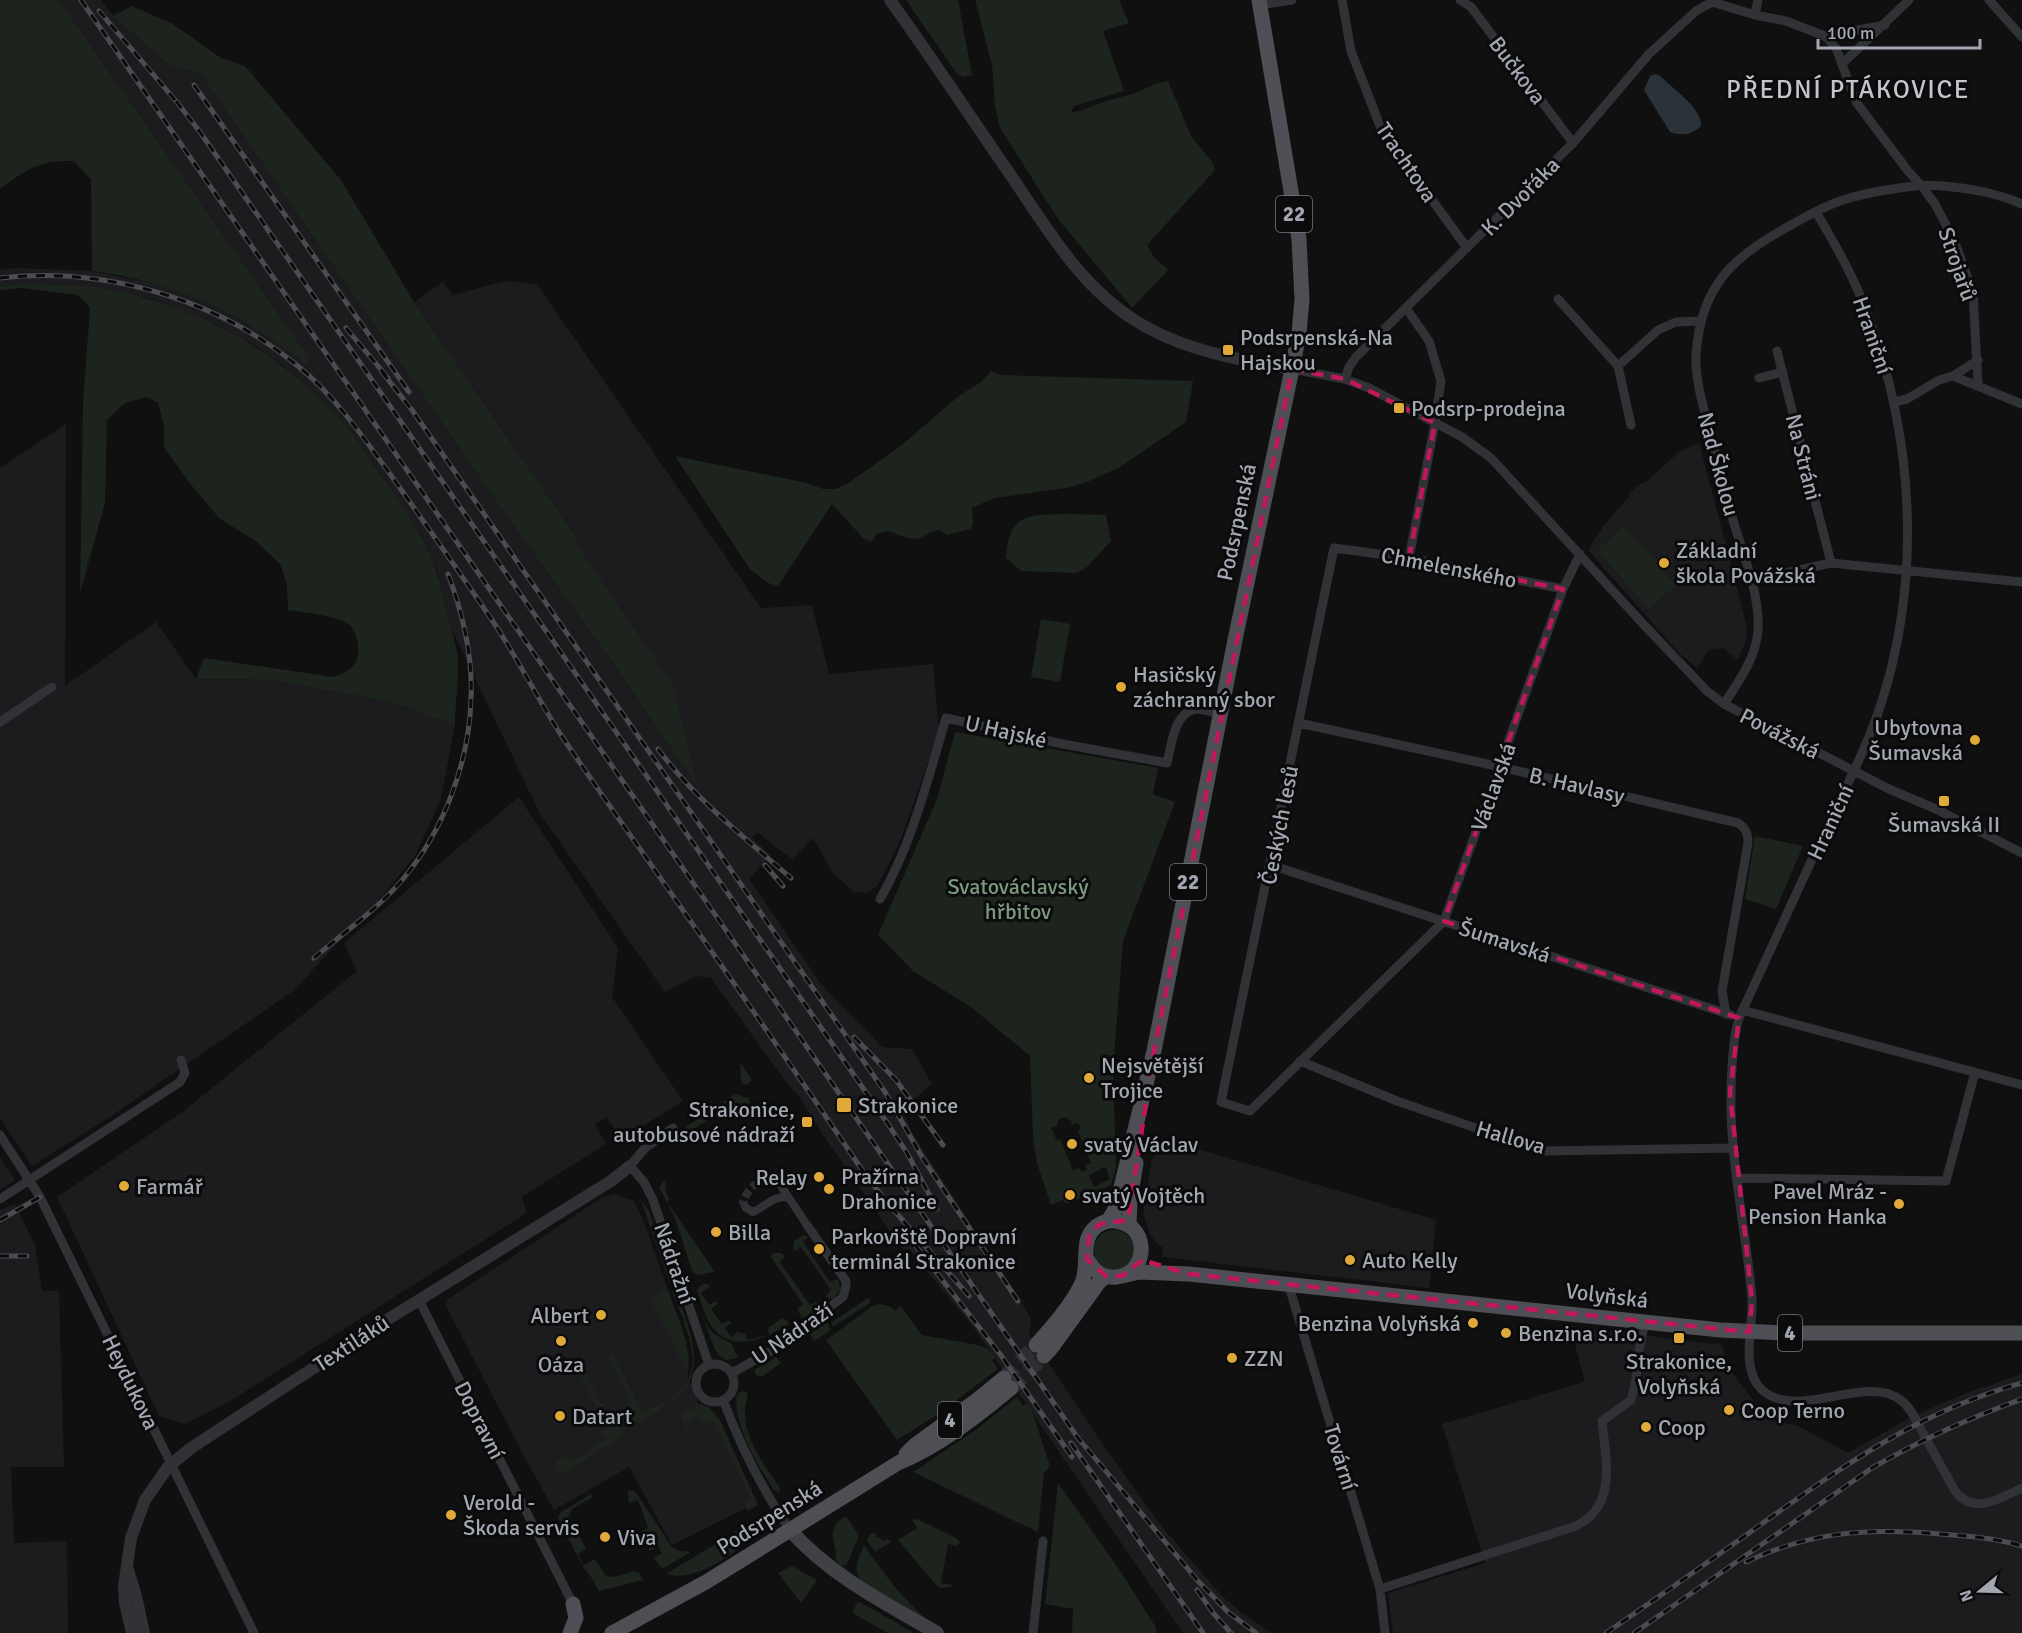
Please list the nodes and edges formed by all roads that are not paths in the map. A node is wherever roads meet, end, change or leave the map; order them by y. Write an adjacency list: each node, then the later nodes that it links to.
1 (891, 0): 26 (street)
2 (1292, 0): 9 (street)
3 (1342, 0): 19 (street, Trachtova)
4 (1460, 0): 15 (street, Bučkova)
5 (1758, 0): 10 (street)
6 (1910, 0): 11 (street)
7 (1989, 0): 13 (street)
8 (1713, 1): 10 (street); 15 (street, K. Dvořáka)
9 (1259, 3): 26 (main road, Podsrpenská / 22)
10 (1755, 15): 12 (street)
11 (1886, 24): 12 (street); 14 (street)
12 (1825, 36): 14 (street, Strojařů)
13 (2022, 37)
14 (1842, 64): 16 (street, Strojařů)
15 (1573, 143): 19 (street, K. Dvořáka)
16 (1921, 185): 17 (street, Nad Školou); 18 (street, Nad Školou); 24 (street, Strojařů)
17 (2022, 204)
18 (1816, 212): 22 (street, Nad Školou); 32 (street, Hraniční)
19 (1467, 248): 21 (street, K. Dvořáka)
20 (1558, 299): 25 (street)
21 (1406, 308): 30 (street, K. Dvořáka); 34 (street)
22 (1700, 321): 25 (street); 45 (street, Nad Školou)
23 (1777, 351): 27 (street, Na Stráni)
24 (1978, 360): 28 (street); 31 (street, Strojařů)
25 (1617, 366): 35 (street)
26 (1292, 369): 30 (street); 46 (main road, Podsrpenská / 22)
27 (1783, 372): 29 (street); 39 (street, Na Stráni)
28 (1953, 376): 31 (street); 32 (street)
29 (1759, 378)
30 (1345, 379): 34 (street)
31 (1978, 386): 33 (street)
32 (1894, 402): 40 (street, Hraniční)
33 (2022, 404)
34 (1435, 423): 37 (street); 38 (street)
35 (1631, 425)
36 (1334, 548): 38 (street, Chmelenského); 48 (street, Českých lesů)
37 (1580, 554): 43 (street, Václavská); 45 (street, Povážská)
38 (1409, 558): 43 (street, Chmelenského)
39 (1830, 562): 40 (street); 41 (street)
40 (1907, 571): 42 (street); 50 (street, Hraniční)
41 (1766, 577)
42 (2022, 582)
43 (1563, 589): 49 (street, Václavská)
44 (52, 687): 47 (street)
45 (1724, 704): 50 (street, Povážská)
46 (1220, 714): 53 (street, U Hajské); 57 (main road, Podsrpenská / 22)
47 (0, 722)
48 (1299, 723): 49 (street, B. Havlasy); 52 (street, Českých lesů)
49 (1501, 767): 54 (street, Václavská); 55 (street, B. Havlasy)
50 (1854, 769): 51 (street, Povážská); 56 (street, Hraniční)
51 (2022, 853)
52 (1271, 865): 54 (street, Šumavská); 62 (street, Českých lesů)
53 (880, 899)
54 (1444, 921): 55 (street, Šumavská); 59 (street, Václavská)
55 (1726, 1014): 56 (street, Šumavská)
56 (1740, 1014): 60 (street, Šumavská); 65 (street, Hraniční)
57 (1154, 1051): 73 (main road, Podsrpenská / 22); 75 (main road, Podsrpenská)
58 (181, 1060): 68 (street)
59 (1300, 1061): 62 (street, Václavská); 65 (street, Hallova)
60 (1975, 1072): 61 (street, Šumavská); 67 (street)
61 (2022, 1085)
62 (1221, 1102)
63 (673, 1128): 66 (street)
64 (0, 1135): 68 (street, Heydukova)
65 (1733, 1148): 67 (street, Hraniční)
66 (630, 1166): 82 (street, Textiláků); 86 (street, Nádražní)
67 (1737, 1178): 84 (street, Hraniční)
68 (30, 1180): 71 (street); 90 (street, Heydukova)
69 (780, 1184): 70 (street, U Nádraží)
70 (789, 1198): 72 (street); 74 (street, U Nádraží)
71 (0, 1199)
72 (746, 1208)
73 (1108, 1221): 75 (main road); 77 (main road, Podsrpenská)
74 (807, 1225): 87 (street, U Nádraží)
75 (1129, 1226): 76 (main road, 4)
76 (1142, 1248): 78 (main road, Volyňská / 4); 80 (main road)
77 (1087, 1258): 79 (main road); 79 (main road, Podsrpenská)
78 (1189, 1274): 80 (main road, Volyňská / 4); 81 (main road, Volyňská / 4)
79 (1107, 1276): 80 (main road, 4)
80 (1122, 1276)
81 (1288, 1284): 83 (main road, Volyňská / 4); 95 (street, Tovární)
82 (419, 1300): 90 (street, Textiláků); 96 (street, Dopravní)
83 (1645, 1322): 84 (main road, Volyňská / 4); 95 (street)
84 (1749, 1332): 85 (main road, Volyňská / 4); 91 (street, Hraniční)
85 (2022, 1334)
86 (710, 1365): 87 (street); 89 (street)
87 (732, 1373): 89 (street)
88 (1007, 1383): 92 (main road, Podsrpenská / 4)
89 (723, 1400): 92 (street)
90 (172, 1464): 94 (street, Textiláků); 99 (street, Heydukova)
91 (2022, 1488)
92 (790, 1530): 101 (main road, Podsrpenská / 4); 102 (main road)
93 (1043, 1541): 103 (street)
94 (127, 1566): 97 (street, Textiláků); 98 (street)
95 (1380, 1589): 104 (street, Tovární)
96 (573, 1604): 100 (main road)
97 (132, 1633)
98 (144, 1633)
99 (254, 1633)
100 (570, 1633)
101 (612, 1633)
102 (937, 1633)
103 (1033, 1633)
104 (1385, 1633)

